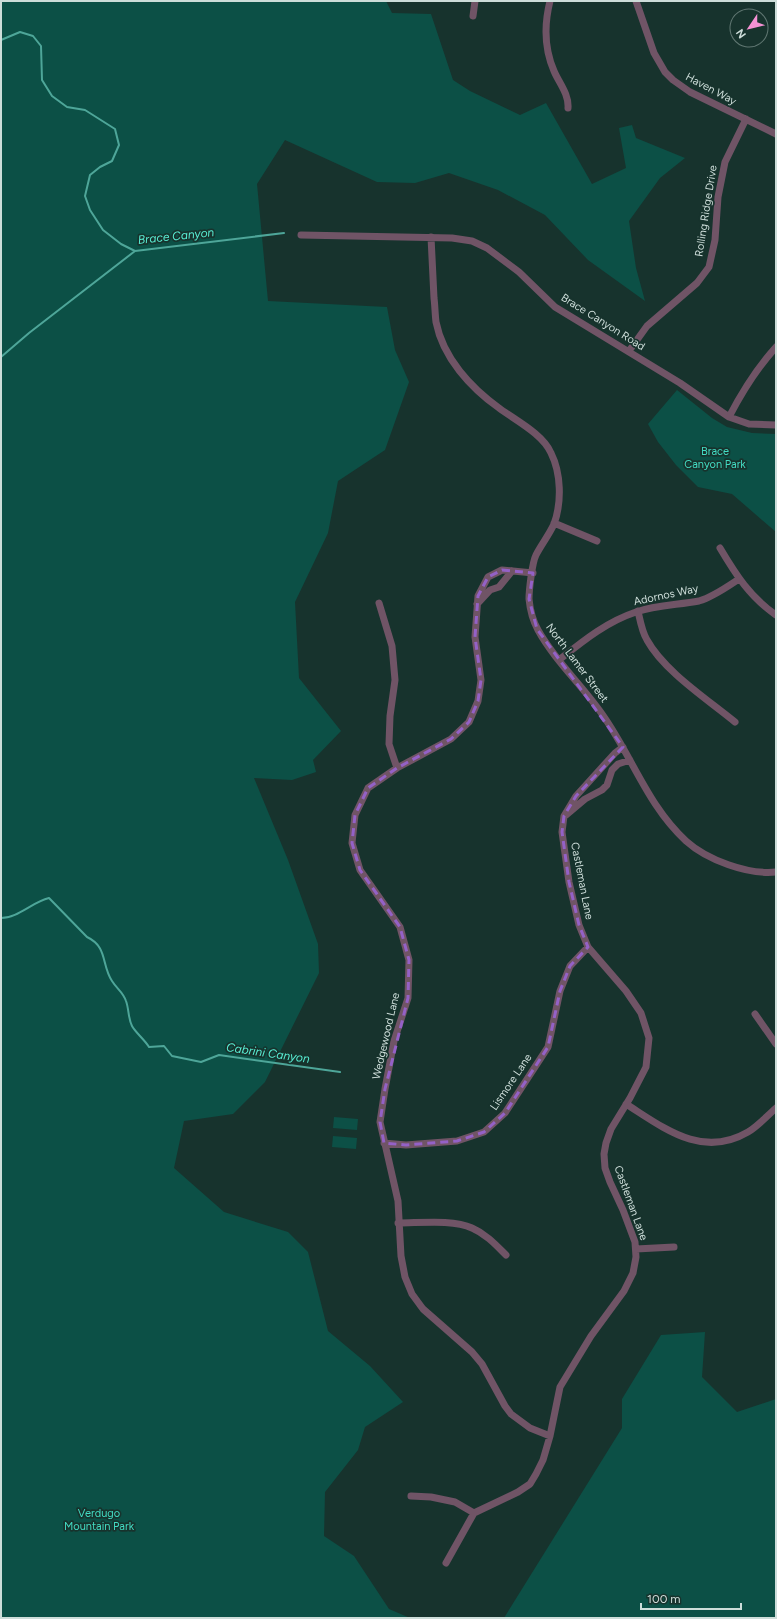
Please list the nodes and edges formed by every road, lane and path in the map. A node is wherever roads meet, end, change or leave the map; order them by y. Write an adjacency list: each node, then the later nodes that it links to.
1 (475, 1): 4 (street)
2 (550, 1): 5 (street)
3 (636, 1): 6 (street, Haven Way)
4 (473, 16)
5 (568, 108)
6 (746, 119): 7 (street, Haven Way); 11 (street, Rolling Ridge Drive)
7 (776, 134)
8 (301, 235): 9 (street, Brace Canyon Road)
9 (431, 237): 11 (street, Brace Canyon Road); 14 (street, North Lamer Street)
10 (776, 346): 12 (street)
11 (629, 351): 12 (street, Brace Canyon Road)
12 (728, 417): 13 (street, Brace Canyon Road)
13 (776, 425)
14 (554, 523): 15 (street); 18 (street, North Lamer Street)
15 (597, 541)
16 (720, 548): 19 (street)
17 (512, 571): 18 (street, Wedgewood Lane); 21 (street); 21 (street, Wedgewood Lane)
18 (533, 573): 24 (street, North Lamer Street)
19 (739, 579): 22 (street, Adornos Way); 23 (street)
20 (379, 603): 28 (street)
21 (477, 604): 28 (street, Wedgewood Lane)
22 (638, 611): 24 (street, Adornos Way); 25 (street)
23 (776, 615)
24 (559, 660): 26 (street, North Lamer Street)
25 (734, 722)
26 (623, 747): 27 (street, North Lamer Street); 29 (street, Castleman Lane)
27 (630, 760): 29 (street); 30 (street, North Lamer Street)
28 (397, 768): 36 (street, Wedgewood Lane)
29 (564, 816): 31 (street, Castleman Lane)
30 (776, 872)
31 (588, 947): 34 (street, Castleman Lane); 36 (street, Lismore Lane)
32 (755, 1014): 33 (street)
33 (776, 1044)
34 (626, 1104): 35 (street); 39 (street, Castleman Lane)
35 (776, 1108)
36 (384, 1144): 37 (street, Wedgewood Lane)
37 (398, 1223): 40 (street); 41 (street, Wedgewood Lane)
38 (674, 1247): 39 (street)
39 (636, 1250): 41 (street, Castleman Lane)
40 (506, 1255)
41 (550, 1436): 43 (street, Castleman Lane)
42 (411, 1496): 43 (street)
43 (474, 1513): 44 (street)
44 (446, 1563)

